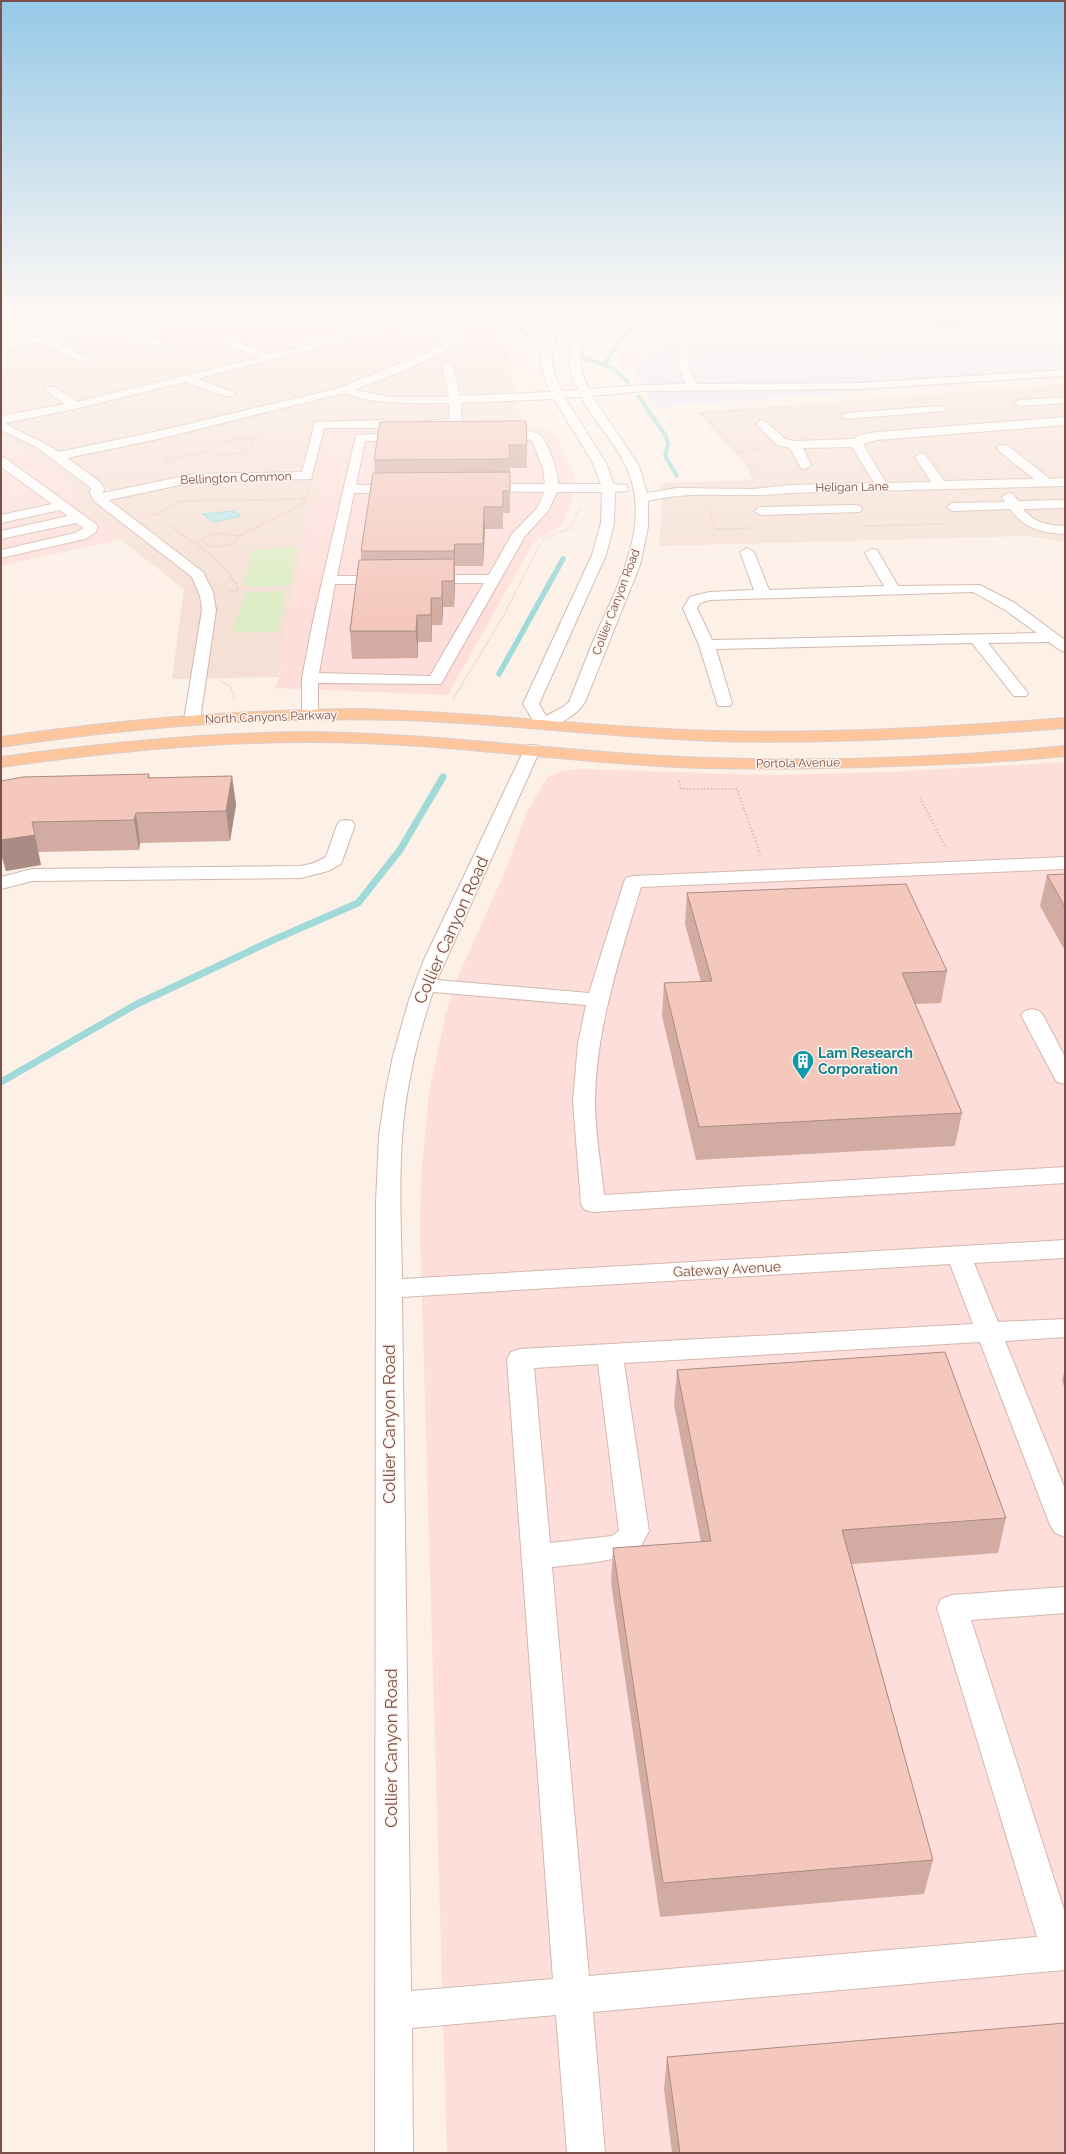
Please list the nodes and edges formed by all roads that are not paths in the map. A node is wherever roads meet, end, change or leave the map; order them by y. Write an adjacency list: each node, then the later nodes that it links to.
1 (894, 412): 15 (street)
2 (41, 413): 9 (street)
3 (251, 413): 21 (street)
4 (456, 413): 14 (street)
5 (570, 413): 33 (street)
6 (596, 413): 36 (street, Collier Canyon Road)
7 (888, 413): 8 (street)
8 (847, 416)
9 (1, 420)
10 (1065, 421): 15 (street)
11 (395, 424): 37 (street, Bellington Common)
12 (762, 424): 19 (street)
13 (1, 425): 21 (street)
14 (421, 432): 16 (street); 34 (street)
15 (918, 433): 18 (street)
16 (458, 436)
17 (482, 436): 30 (street)
18 (856, 443): 19 (street); 29 (street)
19 (796, 445): 24 (street)
20 (1003, 448): 25 (street)
21 (57, 456): 37 (street)
22 (921, 457): 28 (street)
23 (1, 462): 40 (street)
24 (805, 465)
25 (1046, 482): 26 (street, Heligan Lane); 27 (street, Heligan Lane)
26 (1065, 482)
27 (998, 484): 28 (street, Heligan Lane); 39 (street)
28 (940, 485): 29 (street, Heligan Lane)
29 (882, 486): 35 (street, Heligan Lane)
30 (553, 487): 32 (street, Heligan Lane); 33 (street, Heligan Lane); 52 (street)
31 (412, 488): 34 (street)
32 (466, 488)
33 (608, 488): 36 (street, Heligan Lane); 66 (street)
34 (349, 489): 53 (street)
35 (790, 489): 36 (street, Heligan Lane); 43 (street)
36 (641, 493): 66 (street, Collier Canyon Road)
37 (99, 498): 64 (street)
38 (1065, 504): 39 (street)
39 (1013, 505): 41 (street); 47 (street)
40 (62, 506): 45 (street); 46 (street)
41 (952, 506)
42 (855, 509): 43 (street)
43 (800, 510): 44 (street)
44 (761, 511)
45 (79, 518): 48 (street); 51 (street)
46 (1, 519)
47 (1065, 530)
48 (1, 535)
49 (747, 552): 55 (street)
50 (872, 553): 54 (street)
51 (1, 554)
52 (494, 579): 53 (street); 60 (street)
53 (329, 580): 60 (street)
54 (893, 590): 55 (street); 56 (street)
55 (762, 594): 58 (street)
56 (1052, 637): 57 (street); 59 (street)
57 (976, 638): 58 (street); 61 (street)
58 (707, 645): 62 (street)
59 (1065, 647)
60 (310, 678): 63 (street)
61 (1020, 692)
62 (724, 703)
63 (310, 714): 64 (main road, North Canyons Parkway); 66 (main road, North Canyons Parkway)
64 (192, 720): 67 (main road, North Canyons Parkway)
65 (1065, 723): 66 (main road, Portola Avenue)
66 (543, 724): 68 (main road, Collier Canyon Road)
67 (1, 742)
68 (532, 750): 69 (main road, Portola Avenue); 70 (main road, North Canyons Parkway); 74 (street, Collier Canyon Road)
69 (1065, 750)
70 (1, 762)
71 (346, 825): 73 (street)
72 (1065, 863): 75 (street)
73 (1, 883)
74 (424, 985): 75 (street); 81 (street, Collier Canyon Road)
75 (596, 1000): 78 (street)
76 (1032, 1015): 77 (street)
77 (1065, 1077)
78 (1065, 1175)
79 (1065, 1249): 80 (street, Gateway Avenue)
80 (959, 1256): 81 (street, Gateway Avenue); 83 (street)
81 (389, 1289): 90 (street, Collier Canyon Road)
82 (1065, 1328): 83 (street)
83 (990, 1333): 84 (street); 85 (street)
84 (610, 1354): 86 (street); 86 (street)
85 (1065, 1525)
86 (537, 1556): 89 (street)
87 (1065, 1600): 88 (street)
88 (1062, 1953): 89 (street)
89 (573, 1995): 90 (street); 92 (street)
90 (393, 2011): 91 (street, Collier Canyon Road)
91 (394, 2153)
92 (586, 2153)

